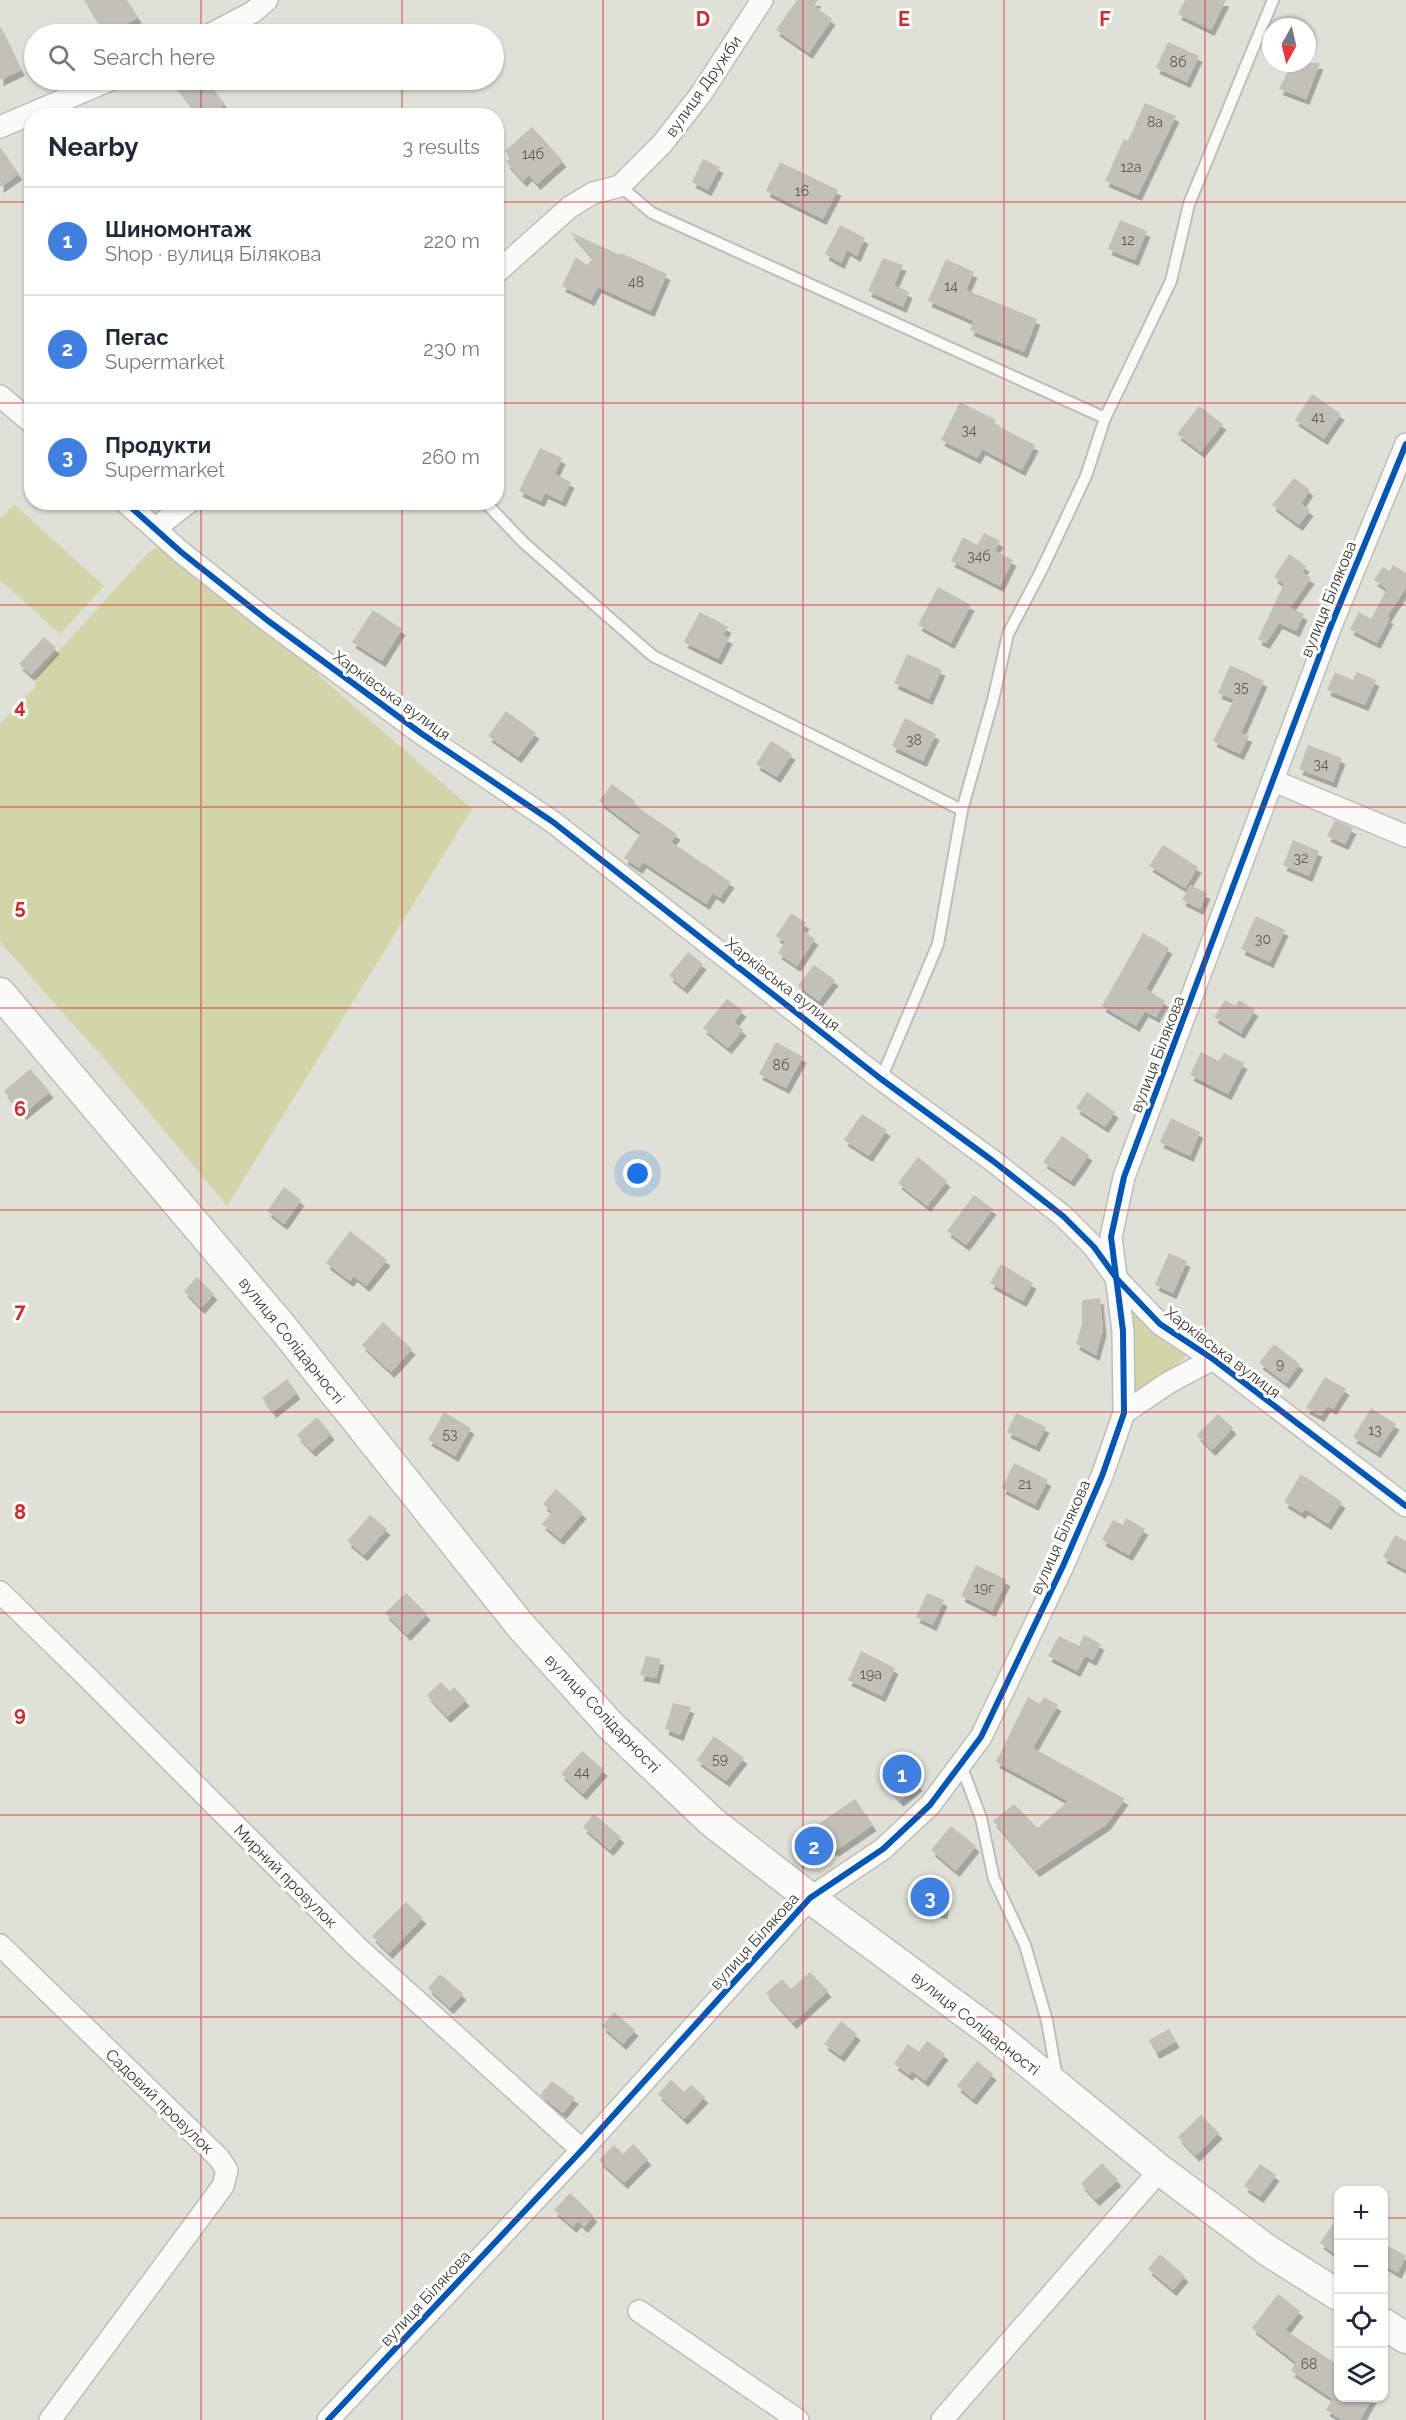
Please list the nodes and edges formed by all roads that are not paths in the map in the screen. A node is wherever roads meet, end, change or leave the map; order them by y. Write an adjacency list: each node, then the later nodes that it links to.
1 (267, 0): 4 (street)
2 (762, 0): 9 (street, вулиця Дружби)
3 (1273, 0): 13 (lane)
4 (230, 24)
5 (87, 90): 6 (street)
6 (44, 108)
7 (24, 117): 8 (street)
8 (0, 127)
9 (620, 186): 10 (street, вулиця Дружби); 13 (lane)
10 (504, 266)
11 (0, 396): 12 (street)
12 (24, 416)
13 (1106, 418): 20 (lane)
14 (1406, 444): 19 (street, вулиця Білякова)
15 (135, 510): 18 (street, Харківська вулиця)
16 (179, 510): 18 (street)
17 (493, 510): 20 (lane)
18 (156, 528): 23 (street, Харківська вулиця)
19 (1274, 781): 21 (street); 24 (street, вулиця Білякова)
20 (962, 810): 23 (lane)
21 (1406, 836)
22 (0, 993): 30 (main road, вулиця Солідарності)
23 (881, 1079): 24 (street, Харківська вулиця)
24 (1117, 1279): 25 (street, Харківська вулиця); 26 (street, вулиця Білякова)
25 (1213, 1359): 26 (street); 27 (street, Харківська вулиця)
26 (1124, 1413): 29 (street, вулиця Білякова)
27 (1406, 1506)
28 (0, 1592): 33 (street, Мирний провулок)
29 (961, 1764): 30 (street, вулиця Білякова); 32 (lane)
30 (810, 1898): 32 (main road, вулиця Солідарності); 33 (street, вулиця Білякова)
31 (0, 1945): 39 (street, Садовий провулок)
32 (1059, 2087): 34 (main road, вулиця Солідарності)
33 (582, 2150): 40 (street, вулиця Білякова)
34 (1160, 2170): 35 (main road, вулиця Солідарності); 42 (street)
35 (1336, 2294)
36 (639, 2312): 41 (street)
37 (1388, 2327): 38 (main road)
38 (1406, 2338)
39 (50, 2420)
40 (328, 2420)
41 (798, 2420)
42 (942, 2420)

